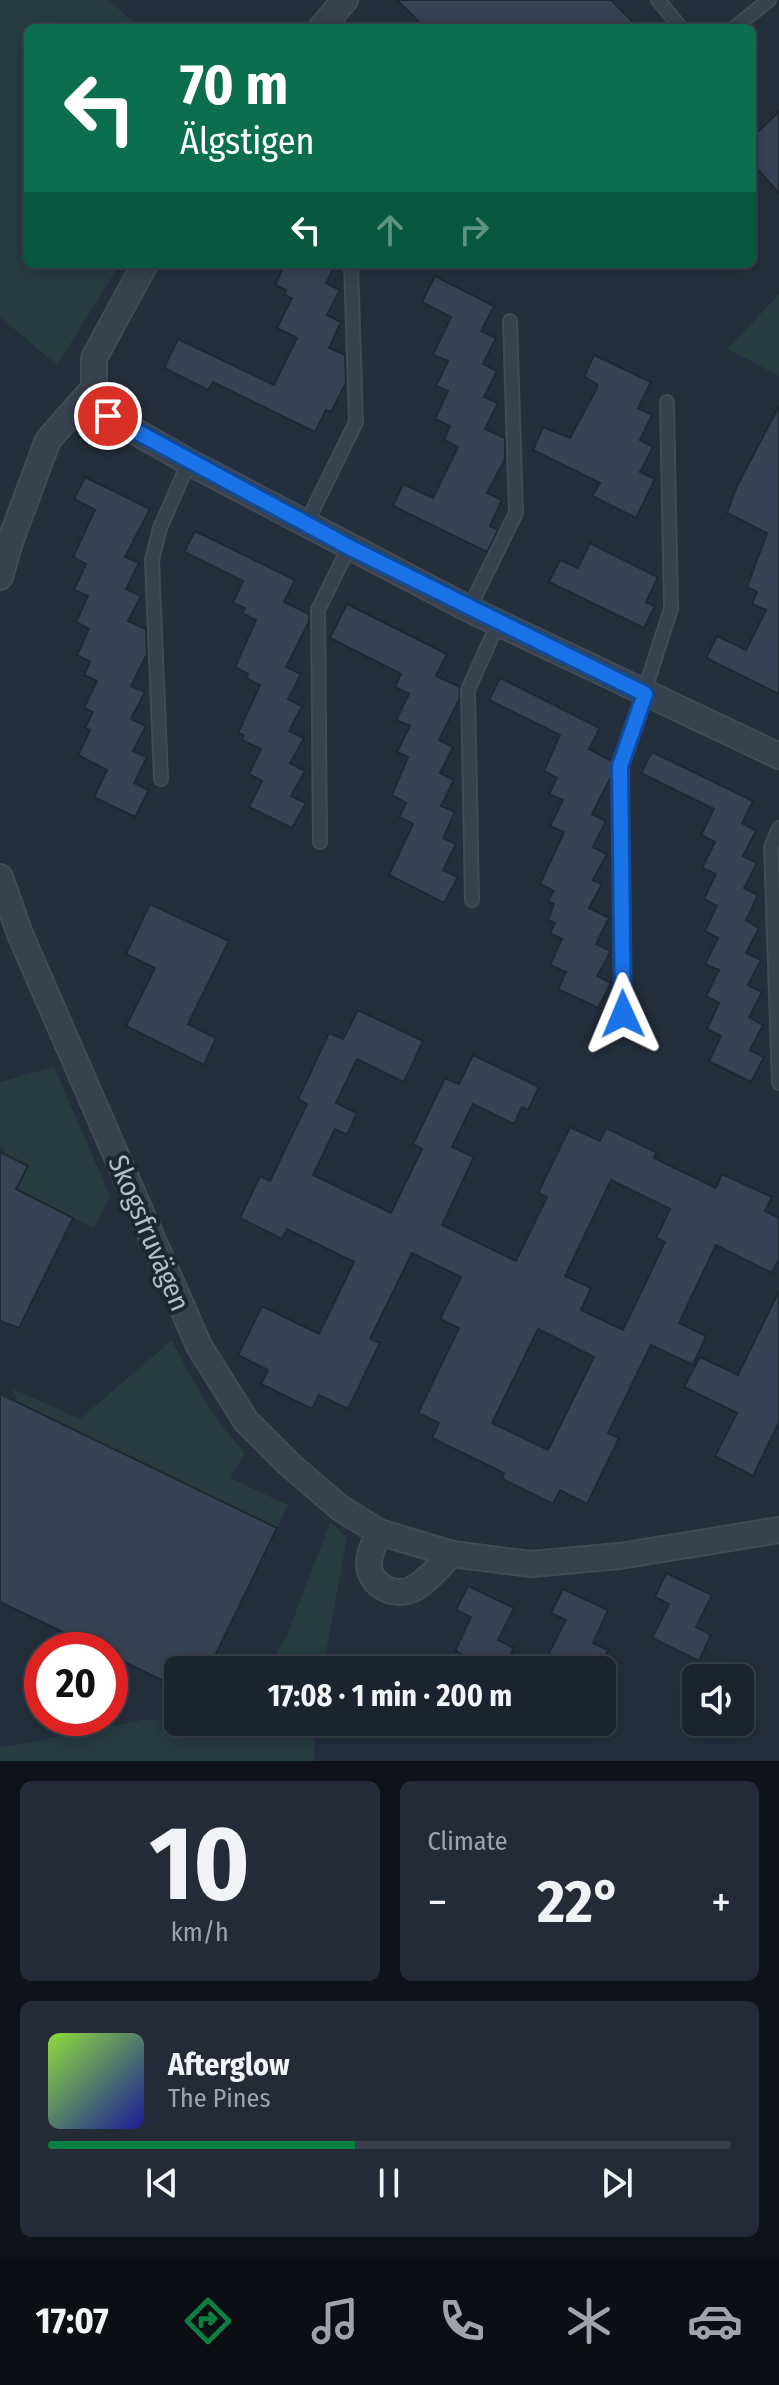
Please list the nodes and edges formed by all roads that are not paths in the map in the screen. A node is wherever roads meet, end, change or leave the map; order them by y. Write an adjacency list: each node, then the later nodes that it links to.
1 (345, 0): 4 (street)
2 (658, 0): 5 (lane)
3 (769, 0): 6 (lane)
4 (324, 24)
5 (678, 24)
6 (739, 24)
7 (143, 268): 10 (street)
8 (351, 268): 13 (lane)
9 (510, 321): 16 (lane)
10 (94, 388): 12 (street); 15 (street)
11 (667, 402): 18 (lane)
12 (189, 462): 13 (street); 20 (lane)
13 (306, 524): 14 (street)
14 (349, 547): 16 (street); 22 (lane)
15 (0, 577)
16 (469, 609): 17 (street)
17 (498, 623): 18 (street); 24 (lane)
18 (645, 694): 19 (street); 25 (lane)
19 (779, 756)
20 (161, 779)
21 (779, 828): 26 (lane)
22 (320, 842)
23 (0, 877): 28 (street, Skogsfruvägen)
24 (472, 900)
25 (623, 1014)
26 (779, 1083)
27 (779, 1530): 29 (street, Skogsfruvägen)
28 (379, 1532): 29 (street, Skogsfruvägen); 29 (street)
29 (452, 1554)

